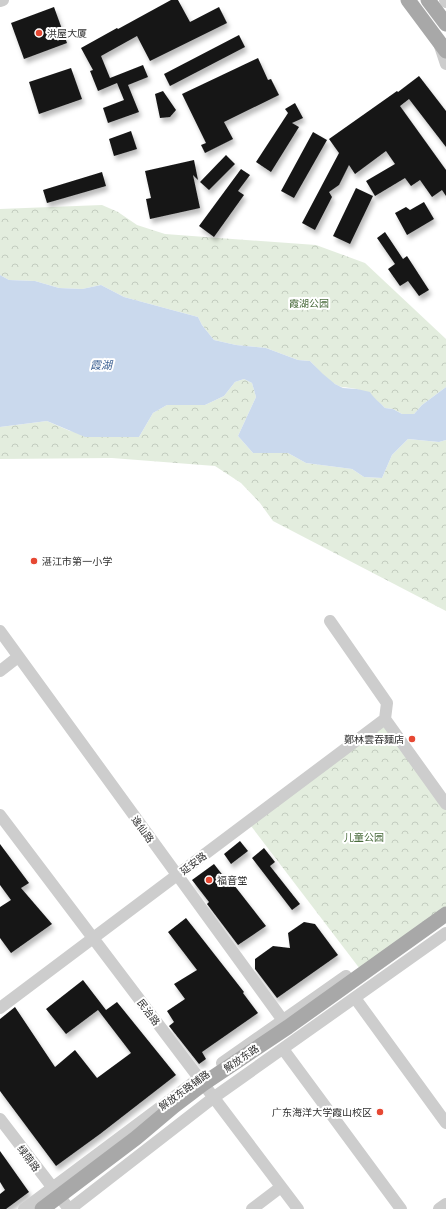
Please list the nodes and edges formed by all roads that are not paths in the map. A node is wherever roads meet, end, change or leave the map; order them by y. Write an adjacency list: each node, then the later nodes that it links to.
1 (408, 0): 4 (main road)
2 (428, 0): 3 (main road)
3 (446, 24)
4 (442, 45): 5 (street)
5 (446, 64)
6 (330, 621): 10 (street)
7 (0, 631): 8 (street, 逸仙路)
8 (18, 657): 9 (street); 13 (street, 逸仙路)
9 (0, 671)
10 (385, 719): 11 (street); 13 (street, 延安路)
11 (446, 804)
12 (0, 815): 18 (street, 民治路)
13 (177, 875): 18 (street, 延安路); 21 (street, 逸仙路)
14 (446, 907): 29 (street, 解放东路辅路)
15 (446, 914): 21 (main road, 解放东路)
16 (446, 922): 23 (main road, 解放东路)
17 (446, 933): 19 (street)
18 (93, 938): 20 (street, 延安路); 23 (street, 民治路)
19 (355, 998): 22 (street); 25 (street)
20 (0, 1008)
21 (288, 1027): 23 (main road, 解放东路)
22 (283, 1049): 23 (street); 33 (street)
23 (208, 1091): 26 (street, 民治路); 28 (main road, 解放东路)
24 (0, 1119): 28 (street, 绿荫路)
25 (446, 1123)
26 (281, 1187): 31 (street); 32 (street, 民治路)
27 (446, 1204): 34 (street)
28 (62, 1205): 30 (main road, 解放东路)
29 (24, 1209)
30 (42, 1209)
31 (252, 1209)
32 (298, 1209)
33 (401, 1209)
34 (439, 1209)

